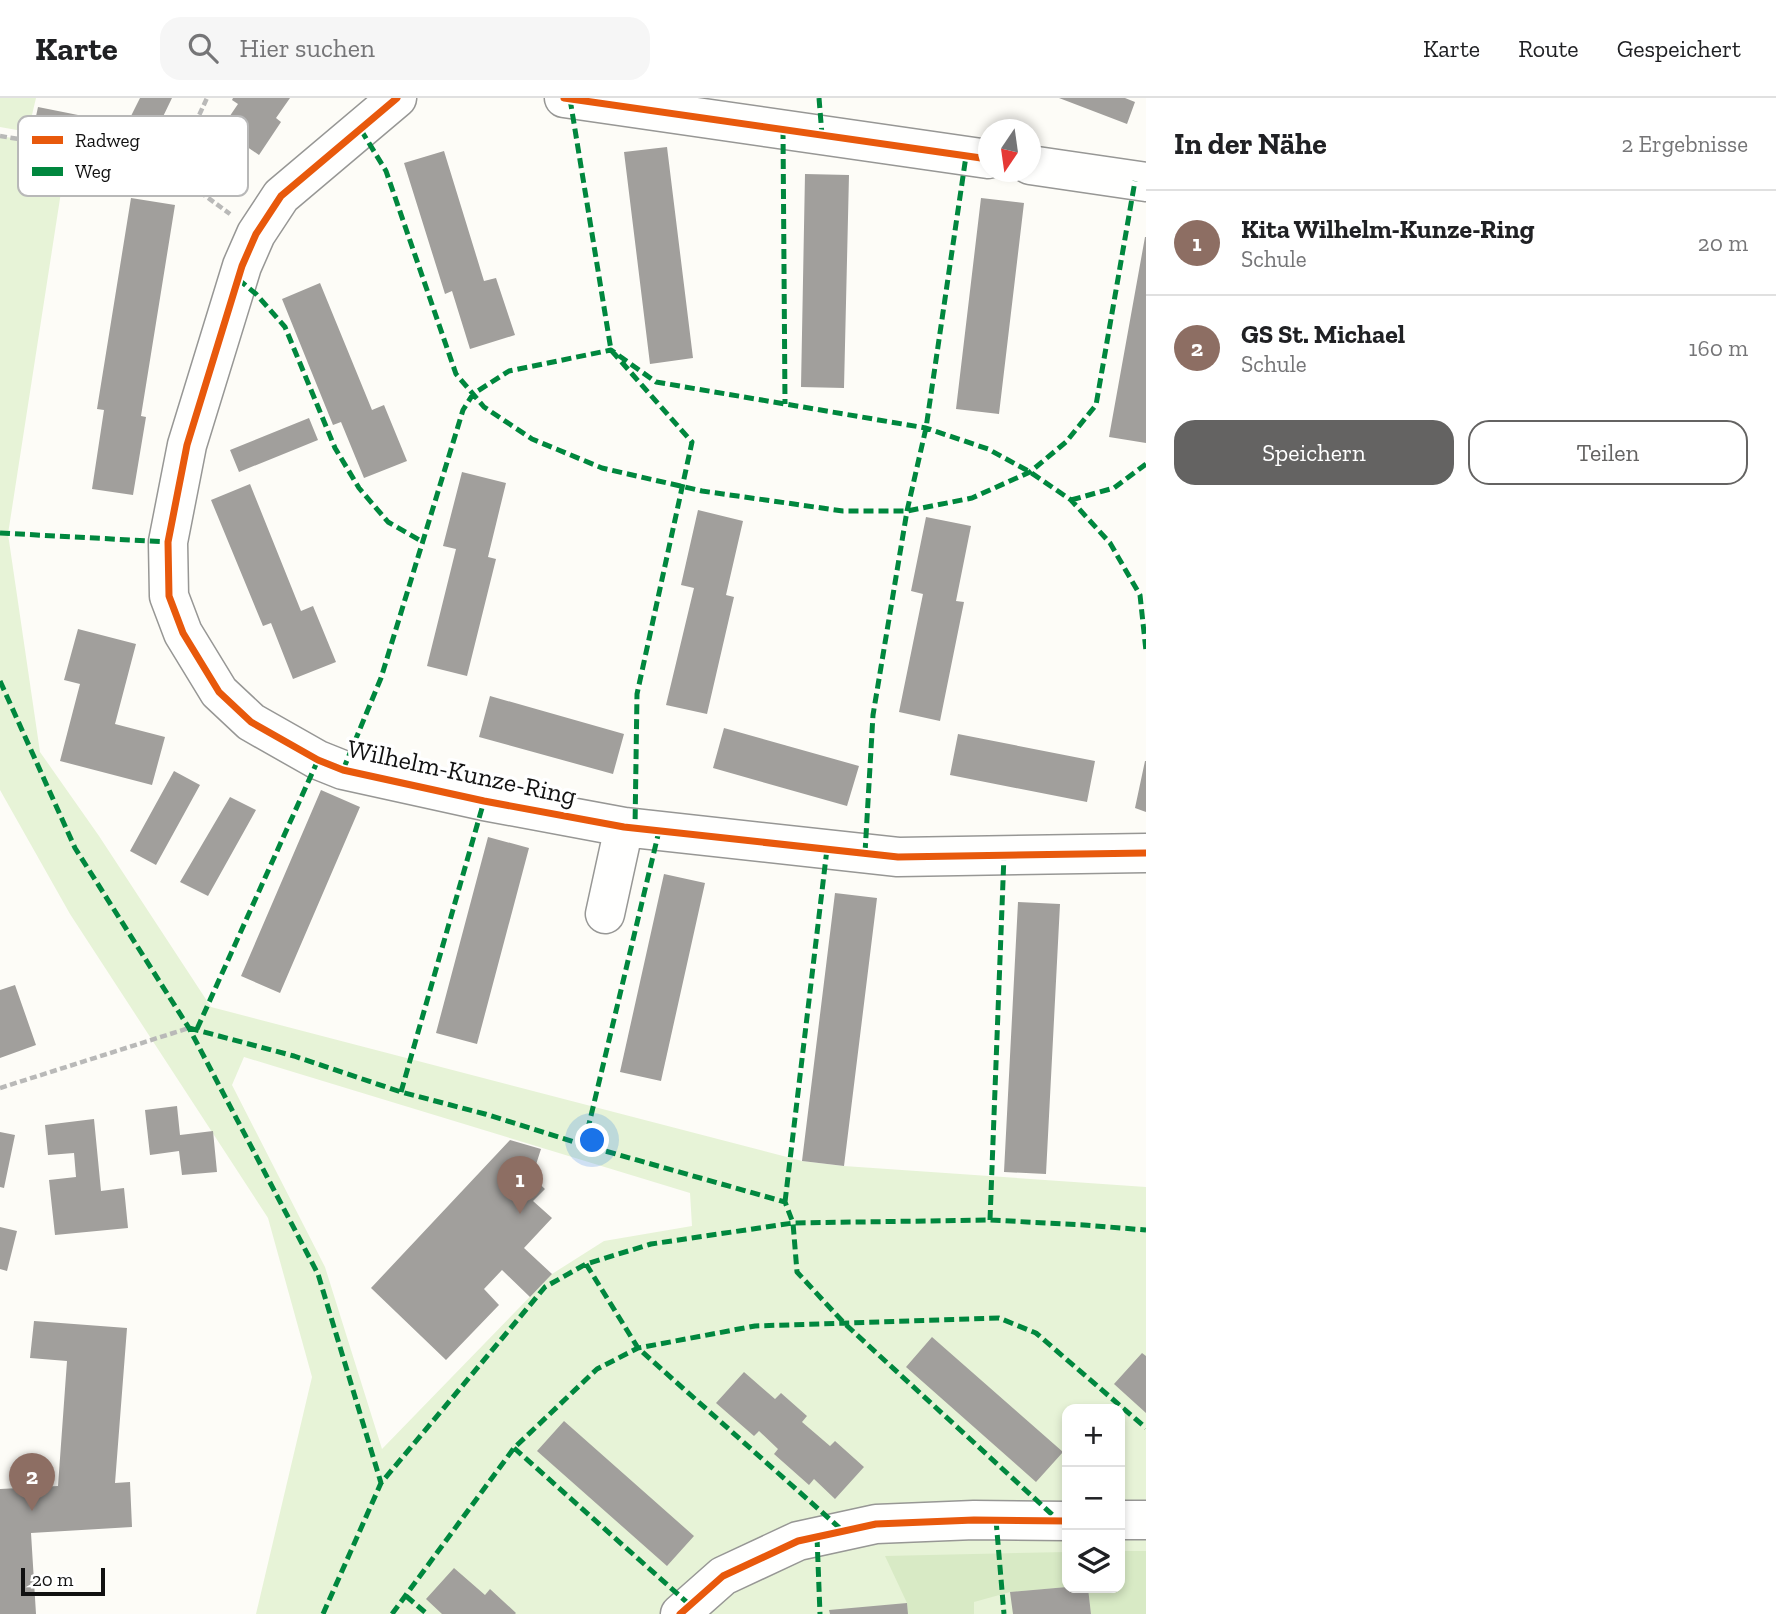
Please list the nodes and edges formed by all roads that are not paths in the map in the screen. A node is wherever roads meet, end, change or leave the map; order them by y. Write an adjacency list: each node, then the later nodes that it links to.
1 (397, 98): 6 (street, Wilhelm-Kunze-Ring)
2 (564, 98): 3 (street)
3 (978, 157)
4 (1041, 166): 5 (street)
5 (1146, 182)
6 (624, 827): 7 (street, Wilhelm-Kunze-Ring); 8 (street)
7 (1146, 853)
8 (605, 914)
9 (1125, 1520): 10 (street)
10 (1146, 1520)
11 (1062, 1521): 12 (street)
12 (681, 1614)

